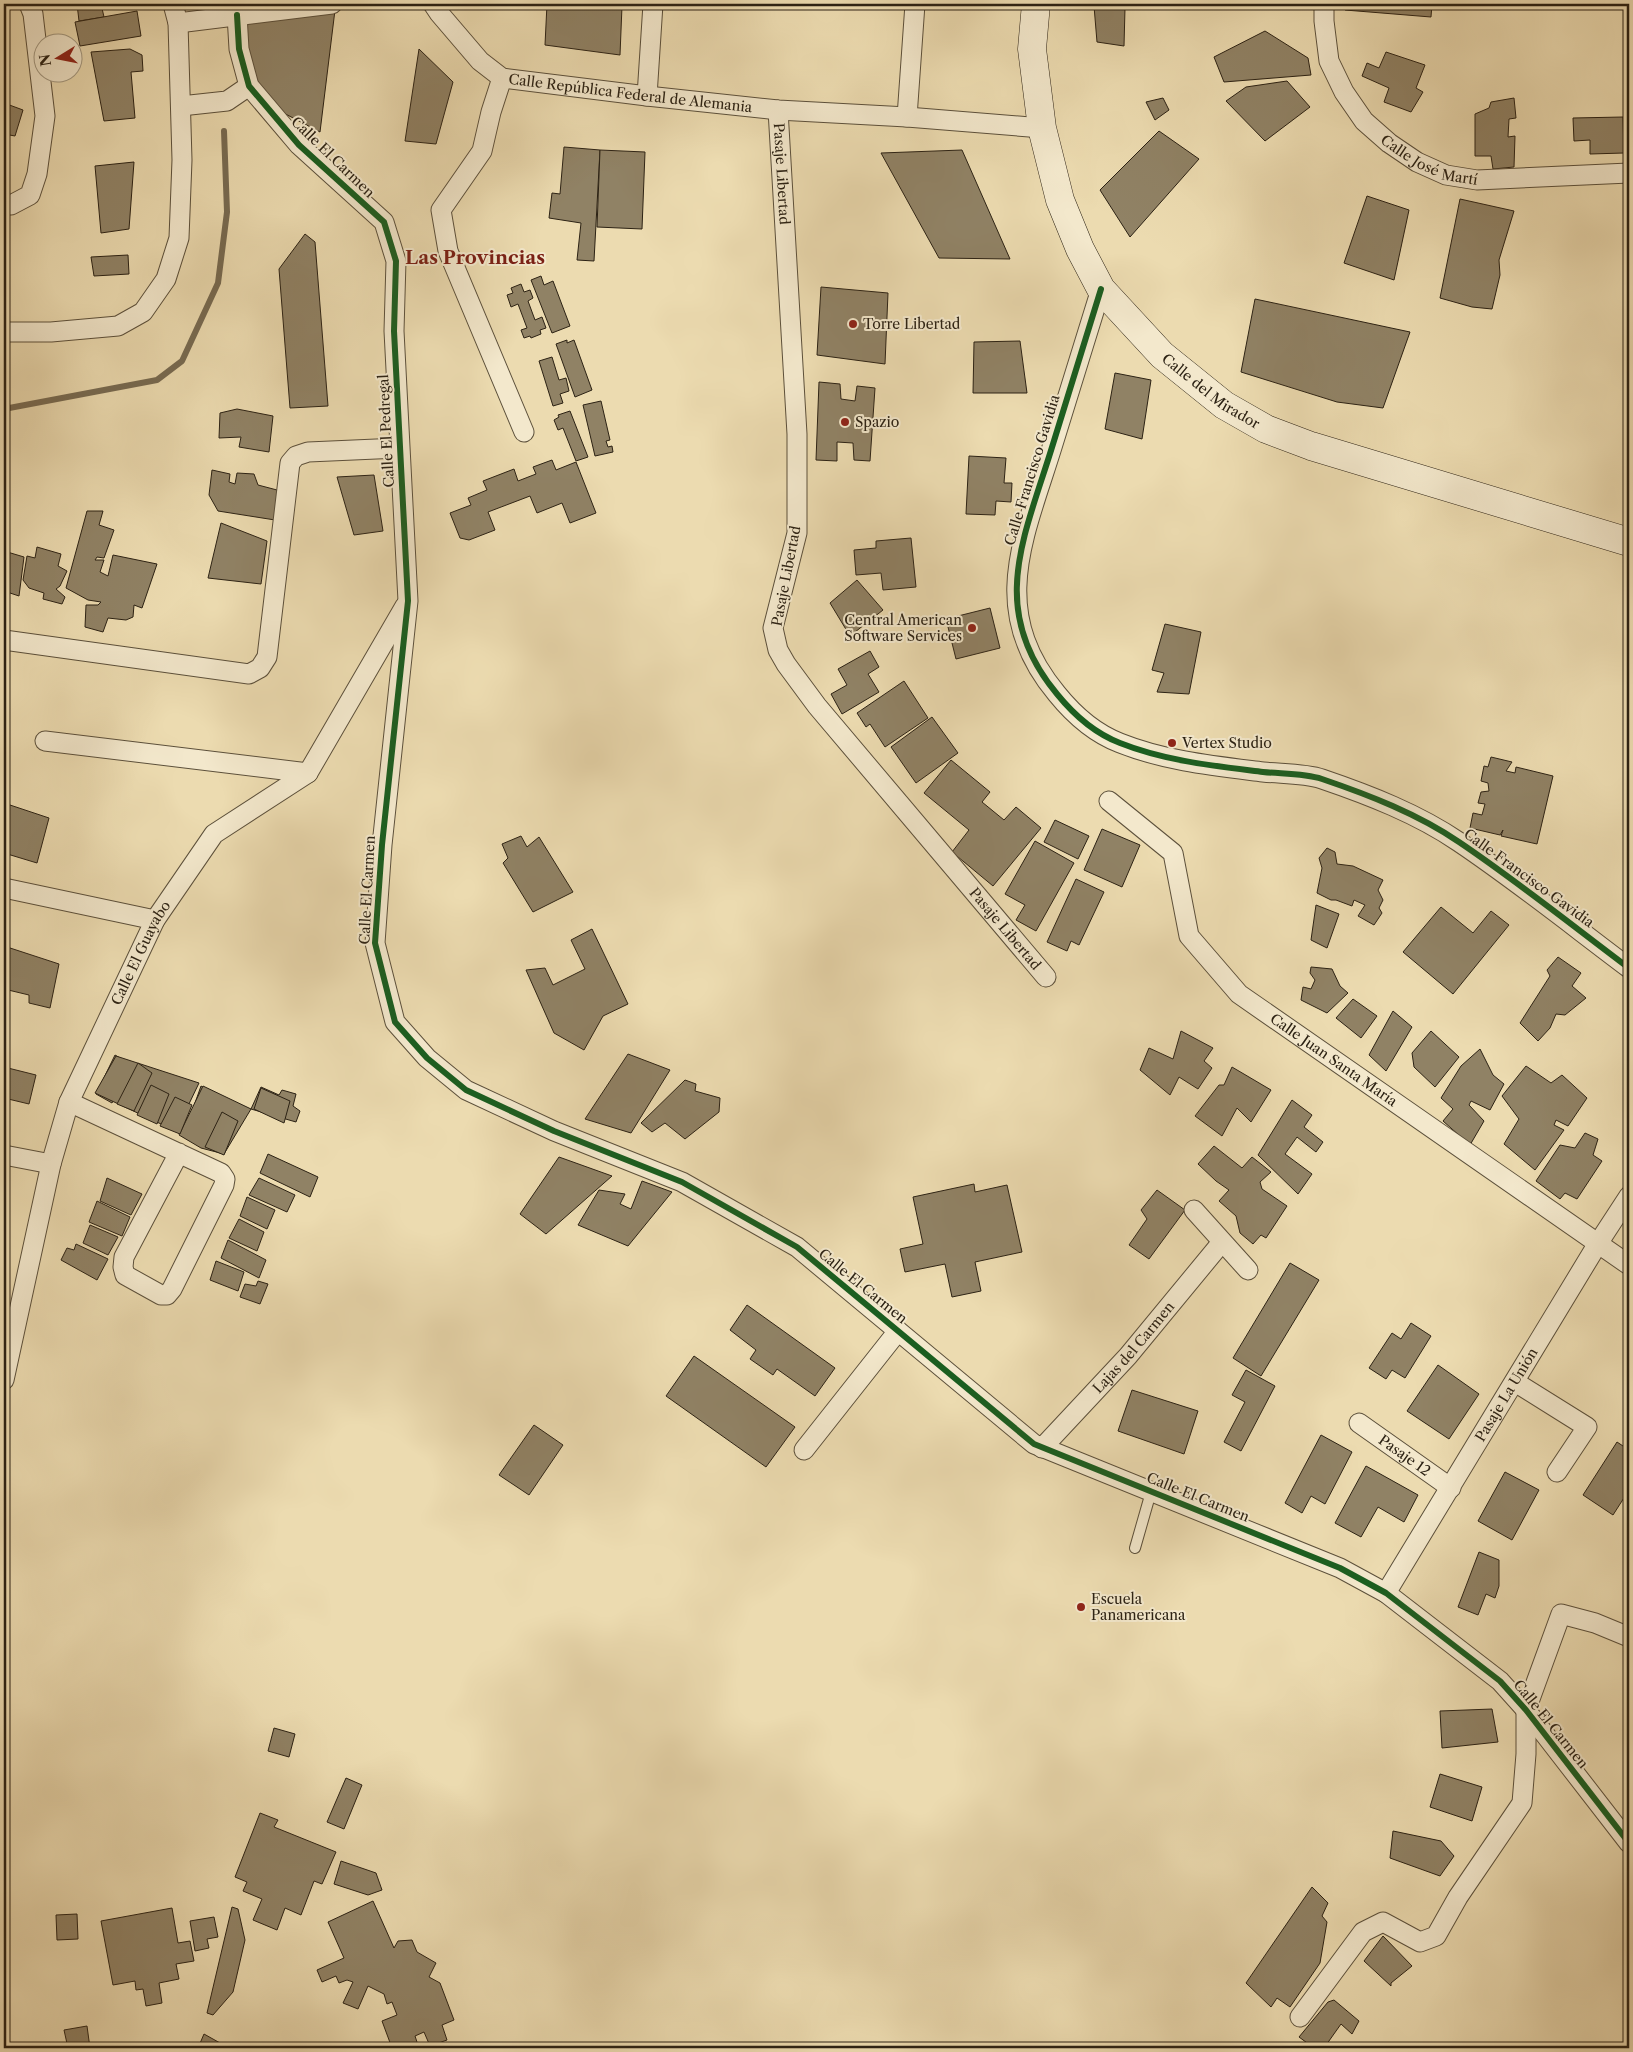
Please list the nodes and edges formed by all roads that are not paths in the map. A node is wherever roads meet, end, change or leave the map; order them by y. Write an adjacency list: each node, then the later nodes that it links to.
1 (29, 4): 19 (street)
2 (173, 4): 10 (street)
3 (332, 4): 9 (street)
4 (433, 4): 11 (street, Calle República Federal de Alemania)
5 (653, 4): 13 (street)
6 (915, 4): 16 (street)
7 (1036, 4): 17 (street, Calle del Mirador)
8 (1324, 4): 18 (street, Calle José Martí)
9 (237, 15): 10 (street); 12 (street, Calle El Carmen)
10 (178, 23): 14 (street)
11 (502, 78): 13 (street, Calle República Federal de Alemania); 23 (street)
12 (249, 86): 14 (street); 20 (street, Calle El Carmen)
13 (647, 96): 15 (street, Calle República Federal de Alemania)
14 (181, 106): 22 (street)
15 (778, 110): 16 (street, Calle República Federal de Alemania); 34 (street, Pasaje Libertad)
16 (907, 117): 17 (street, Calle República Federal de Alemania)
17 (1042, 128): 21 (street, Calle del Mirador)
18 (1629, 173)
19 (4, 205)
20 (396, 261): 24 (street, Calle El Pedregal)
21 (1101, 289): 25 (street, Calle del Mirador); 33 (street, Calle Francisco Gavidia)
22 (4, 332)
23 (524, 432)
24 (399, 448): 26 (street, Calle El Pedregal); 27 (street)
25 (1629, 542)
26 (408, 600): 29 (street, Calle El Guayabo); 45 (street, Calle El Carmen)
27 (4, 640)
28 (45, 741): 29 (street)
29 (308, 772): 32 (street, Calle El Guayabo)
30 (1109, 801): 42 (street, Calle Juan Santa María)
31 (4, 888): 32 (street)
32 (155, 920): 35 (street, Calle El Guayabo)
33 (1629, 968)
34 (1046, 977)
35 (69, 1102): 36 (street); 38 (street, Calle El Guayabo)
36 (179, 1153): 36 (street)
37 (4, 1154): 38 (street)
38 (51, 1164): 46 (street, Calle El Guayabo)
39 (1629, 1196): 42 (street, Pasaje La Unión)
40 (1194, 1210): 41 (street)
41 (1222, 1242): 44 (street); 49 (street, Lajas del Carmen)
42 (1597, 1245): 43 (street, Calle Juan Santa María); 47 (street, Pasaje La Unión)
43 (1629, 1265)
44 (1248, 1270)
45 (898, 1331): 49 (street, Calle El Carmen); 50 (street)
46 (4, 1380)
47 (1515, 1382): 51 (street); 52 (street, Pasaje La Unión)
48 (1359, 1423): 52 (street, Pasaje 12)
49 (1042, 1448): 53 (street, Calle El Carmen)
50 (804, 1450)
51 (1557, 1472)
52 (1451, 1488): 55 (street, Pasaje La Unión)
53 (1151, 1492): 54 (lane); 55 (street, Calle El Carmen)
54 (1135, 1548)
55 (1386, 1593): 57 (street, Calle El Carmen)
56 (1629, 1637): 57 (street)
57 (1526, 1710): 58 (street, Calle El Carmen); 59 (street, Calle El Carmen)
58 (1629, 1843)
59 (1300, 2017)

